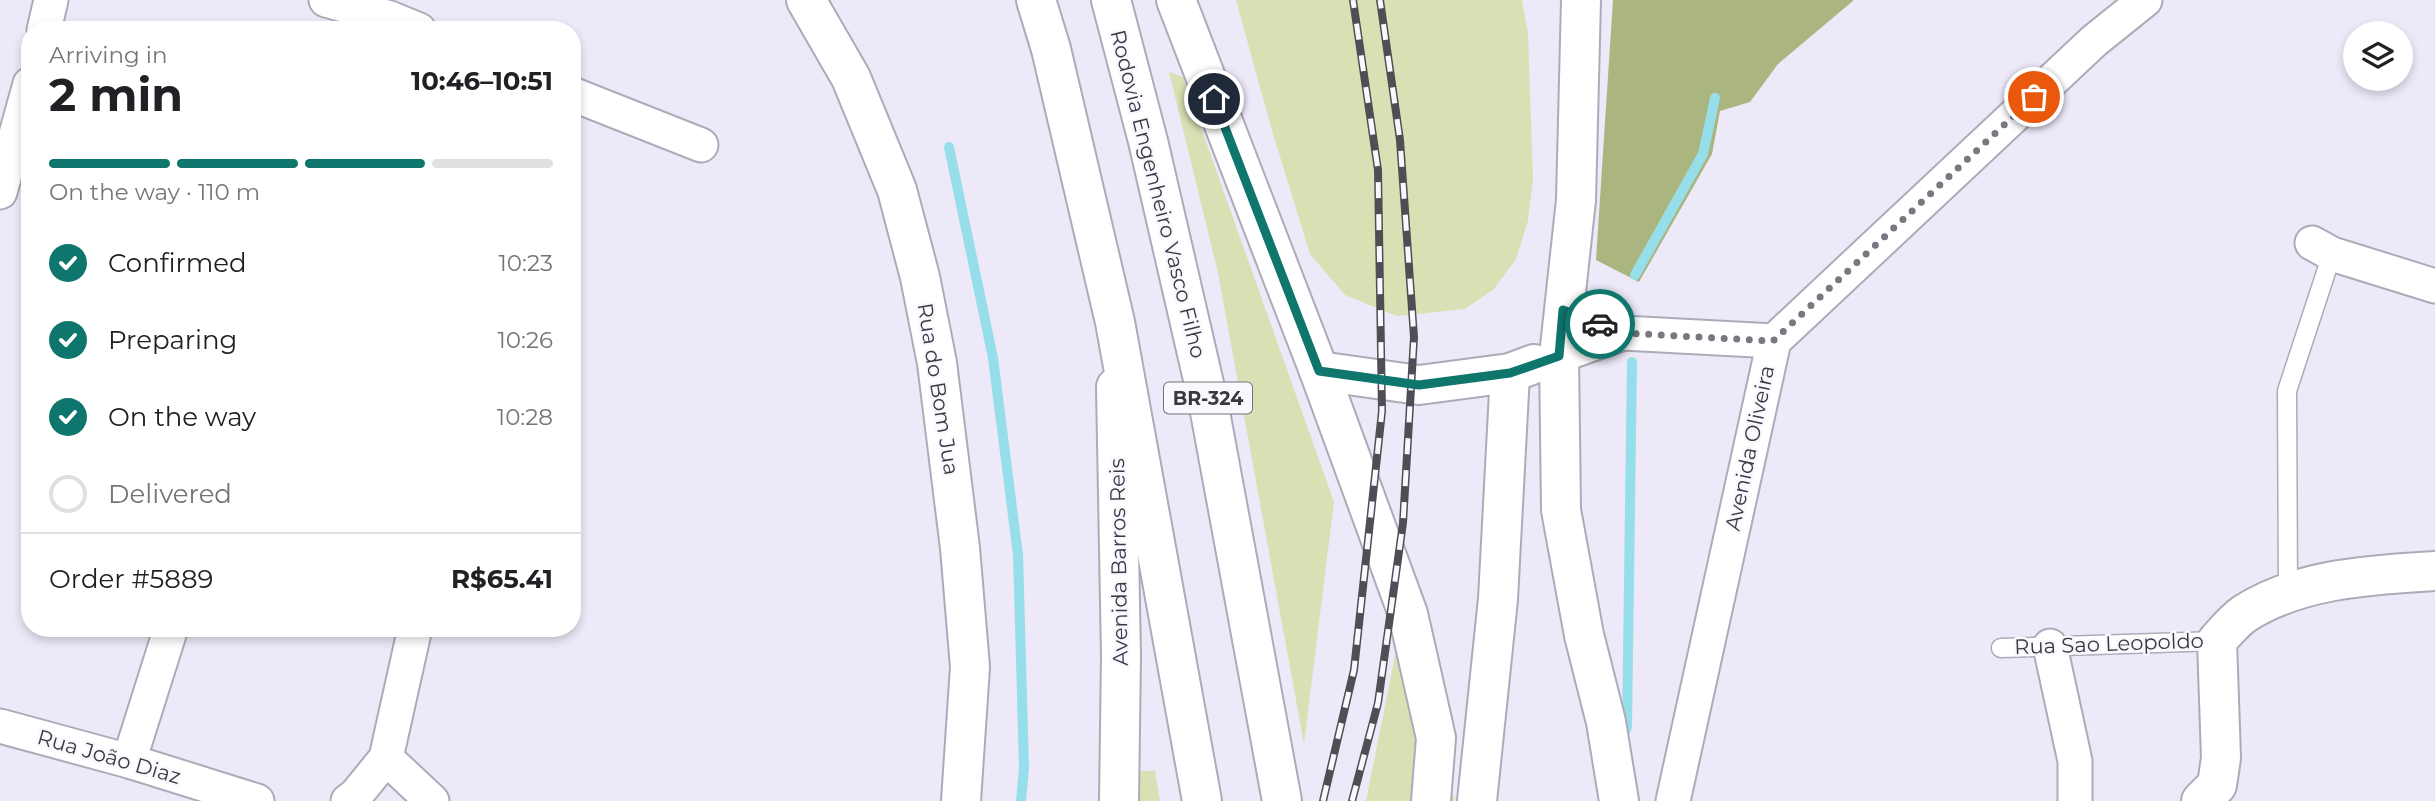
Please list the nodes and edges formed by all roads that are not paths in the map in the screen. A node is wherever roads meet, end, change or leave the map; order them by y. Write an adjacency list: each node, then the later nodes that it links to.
1 (51, 0): 10 (street)
2 (326, 0): 9 (street)
3 (806, 0): 37 (main road, Rua do Bom Jua)
4 (1036, 0): 18 (main road)
5 (1111, 0): 40 (main road, Rodovia Engenheiro Vasco Filho / BR-324)
6 (1176, 0): 22 (main road)
7 (1581, 0): 17 (main road)
8 (2145, 0): 20 (street, Avenida Oliveira)
9 (387, 18)
10 (46, 21)
11 (581, 97): 13 (street)
12 (21, 116): 14 (street)
13 (701, 145)
14 (0, 192)
15 (2322, 248): 16 (street); 25 (lane)
16 (2435, 286)
17 (1563, 310): 19 (street); 21 (main road)
18 (1115, 322): 38 (main road, Avenida Barros Reis); 39 (main road)
19 (1623, 333): 20 (street); 21 (street)
20 (1773, 341): 44 (street, Avenida Oliveira)
21 (1559, 356): 23 (main road); 43 (main road)
22 (1319, 371): 23 (main road); 41 (main road)
23 (1510, 373): 42 (main road)
24 (2435, 571): 25 (main road)
25 (2288, 593): 28 (main road)
26 (168, 637): 33 (street)
27 (413, 637): 32 (street)
28 (2217, 641): 29 (lane, Rua Sao Leopoldo); 46 (main road)
29 (2050, 646): 30 (lane, Rua Sao Leopoldo); 45 (street)
30 (2001, 648)
31 (0, 726): 33 (street, Rua João Diaz)
32 (386, 758): 35 (street); 36 (street)
33 (129, 761): 34 (street, Rua João Diaz)
34 (257, 801)
35 (348, 801)
36 (432, 801)
37 (961, 801)
38 (1119, 801)
39 (1202, 801)
40 (1282, 801)
41 (1431, 801)
42 (1477, 801)
43 (1619, 801)
44 (1674, 801)
45 (2075, 801)
46 (2201, 801)

